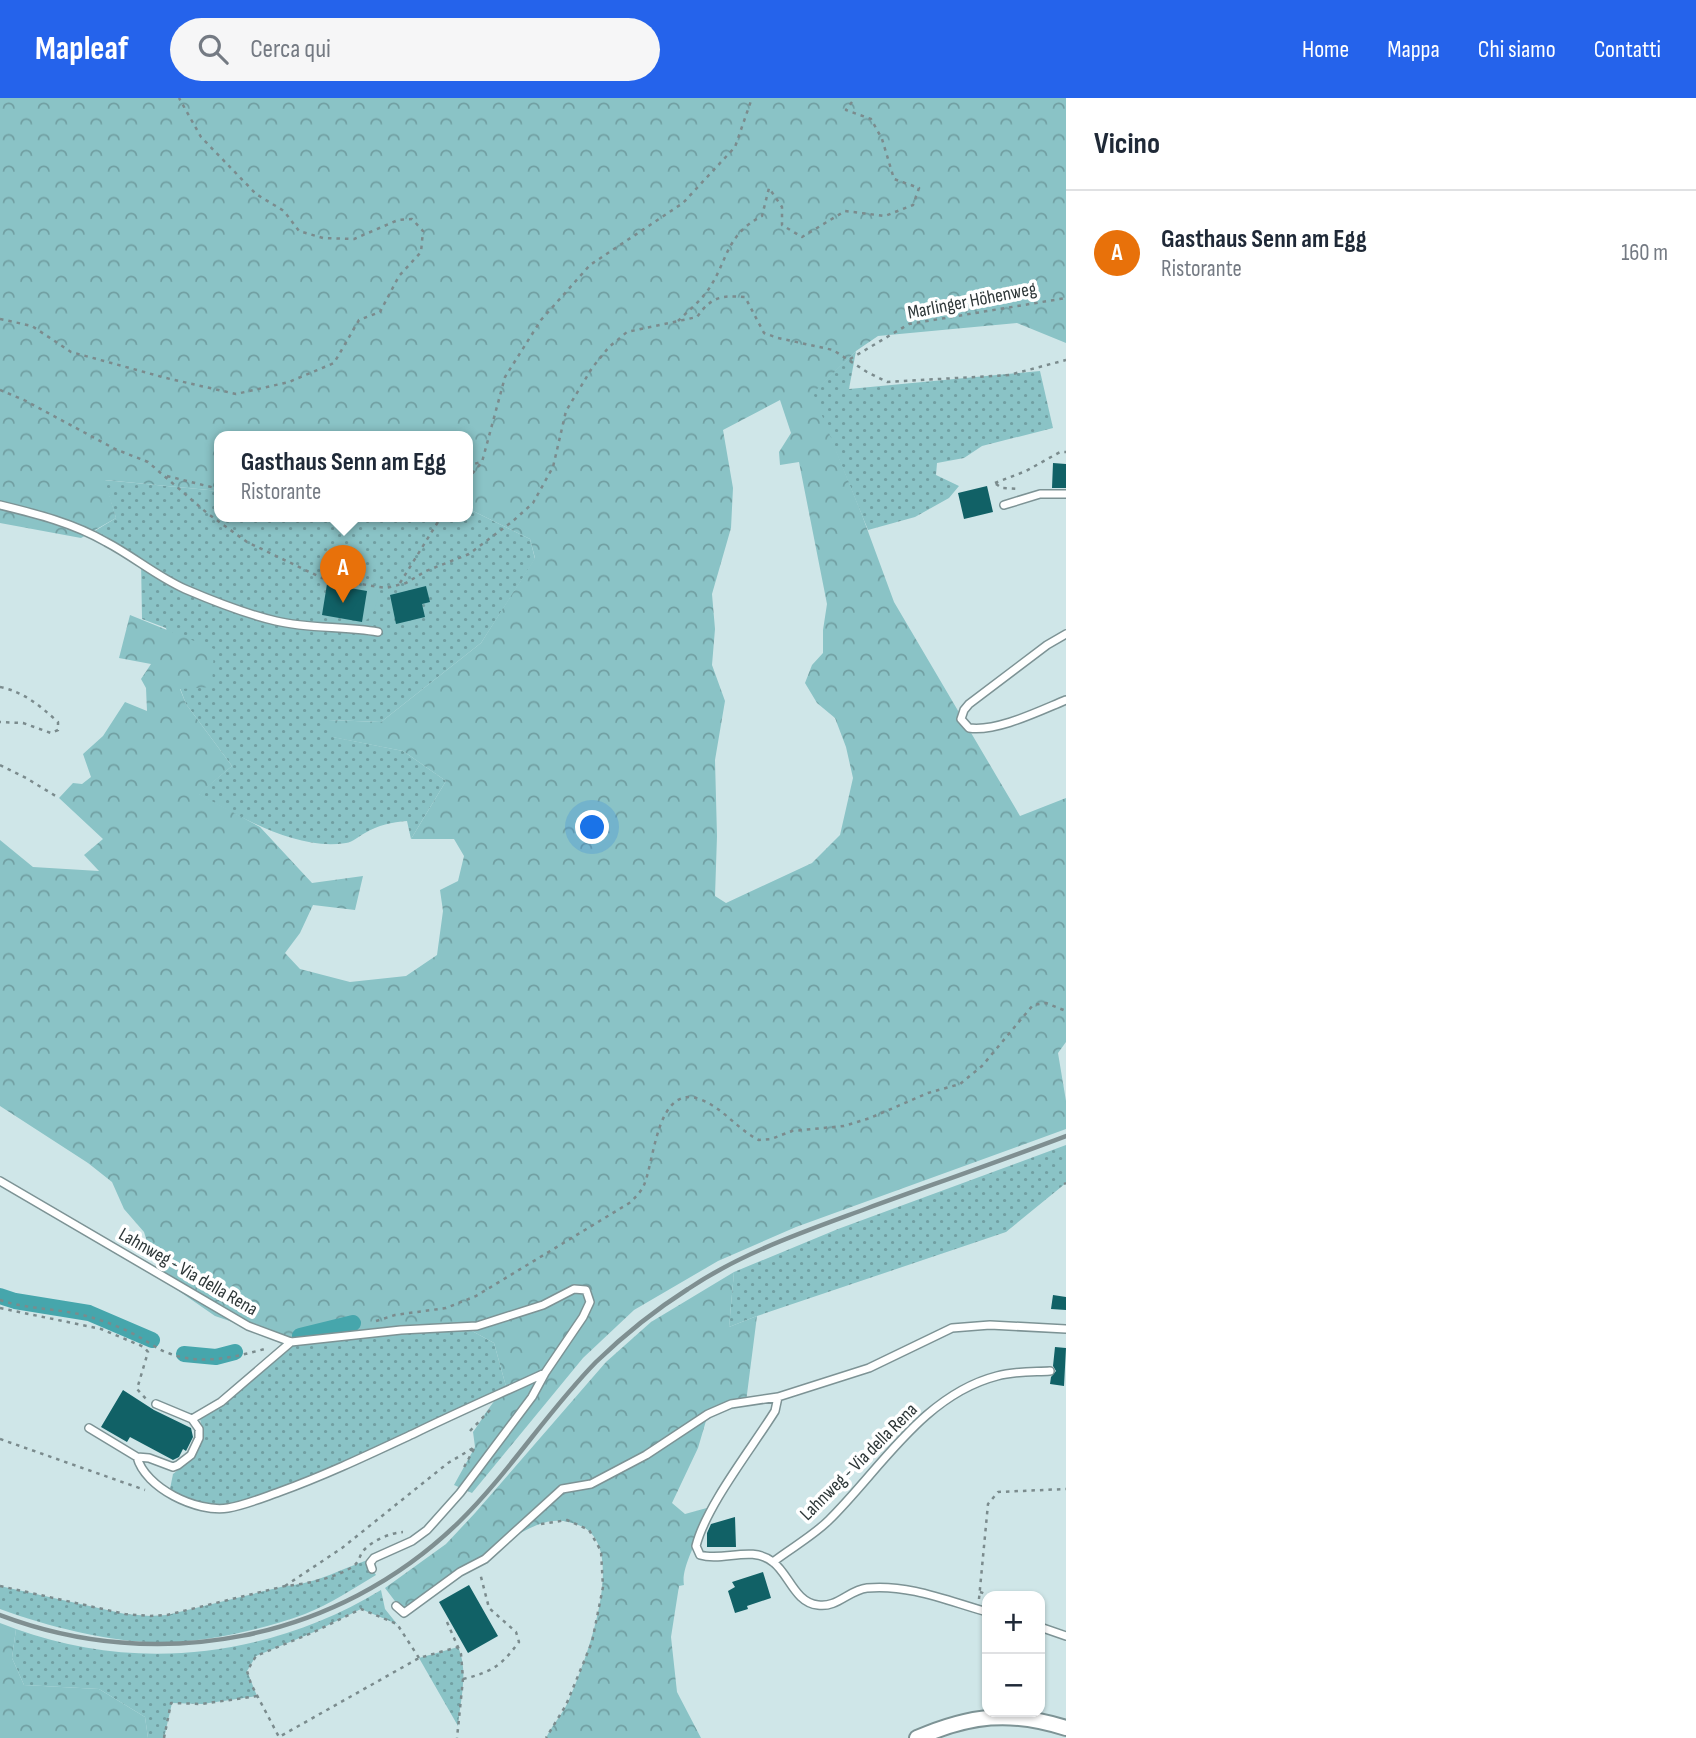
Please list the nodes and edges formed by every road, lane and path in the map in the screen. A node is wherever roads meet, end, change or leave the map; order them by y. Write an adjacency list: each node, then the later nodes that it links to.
1 (179, 98): 5 (path)
2 (752, 98): 11 (path)
3 (855, 98): 6 (path)
4 (1066, 298): 7 (path, Marlinger Höhenweg)
5 (0, 319)
6 (676, 323): 7 (path); 23 (path)
7 (850, 359): 8 (path)
8 (1066, 360)
9 (0, 390): 14 (path)
10 (1066, 452): 15 (path)
11 (482, 462): 12 (path); 13 (path)
12 (473, 464)
13 (473, 473)
14 (164, 475): 16 (path); 20 (path)
15 (995, 483)
16 (214, 488)
17 (1066, 494): 19 (lane)
18 (0, 505): 24 (lane)
19 (1004, 505)
20 (214, 518)
21 (219, 522): 23 (path)
22 (438, 522): 23 (path)
23 (399, 584)
24 (378, 632)
25 (1066, 634): 27 (lane)
26 (0, 687): 28 (path)
27 (1066, 700)
28 (0, 722)
29 (0, 765): 30 (path)
30 (59, 798)
31 (1066, 1011): 35 (path)
32 (0, 1181): 37 (lane, Lahnweg - Via della Rena)
33 (0, 1300): 37 (path)
34 (0, 1308): 42 (path)
35 (371, 1322)
36 (1066, 1329): 41 (lane)
37 (291, 1342): 39 (lane); 43 (lane)
38 (1050, 1371): 53 (lane, Lahnweg - Via della Rena)
39 (545, 1373): 40 (lane); 55 (lane)
40 (498, 1395): 45 (path); 47 (lane)
41 (778, 1397): 53 (lane); 54 (lane)
42 (156, 1404): 43 (lane)
43 (192, 1419): 47 (lane)
44 (89, 1427): 47 (lane)
45 (470, 1431)
46 (0, 1439): 50 (path)
47 (138, 1457)
48 (460, 1475): 57 (path)
49 (1066, 1489): 58 (path)
50 (145, 1490)
51 (540, 1524): 72 (path)
52 (407, 1532): 57 (path)
53 (773, 1562): 60 (lane)
54 (477, 1563): 59 (lane); 67 (path)
55 (372, 1569)
56 (0, 1586): 57 (path)
57 (285, 1586)
58 (980, 1592): 60 (path)
59 (396, 1606)
60 (978, 1609): 61 (lane)
61 (982, 1610)
62 (447, 1622): 65 (path)
63 (1045, 1629): 64 (lane)
64 (1066, 1636)
65 (458, 1647): 66 (path); 67 (path)
66 (419, 1658): 68 (path); 68 (path)
67 (463, 1679): 71 (path)
68 (257, 1696): 70 (path)
69 (1066, 1728): 73 (street)
70 (164, 1738)
71 (457, 1738)
72 (546, 1738)
73 (917, 1738)

